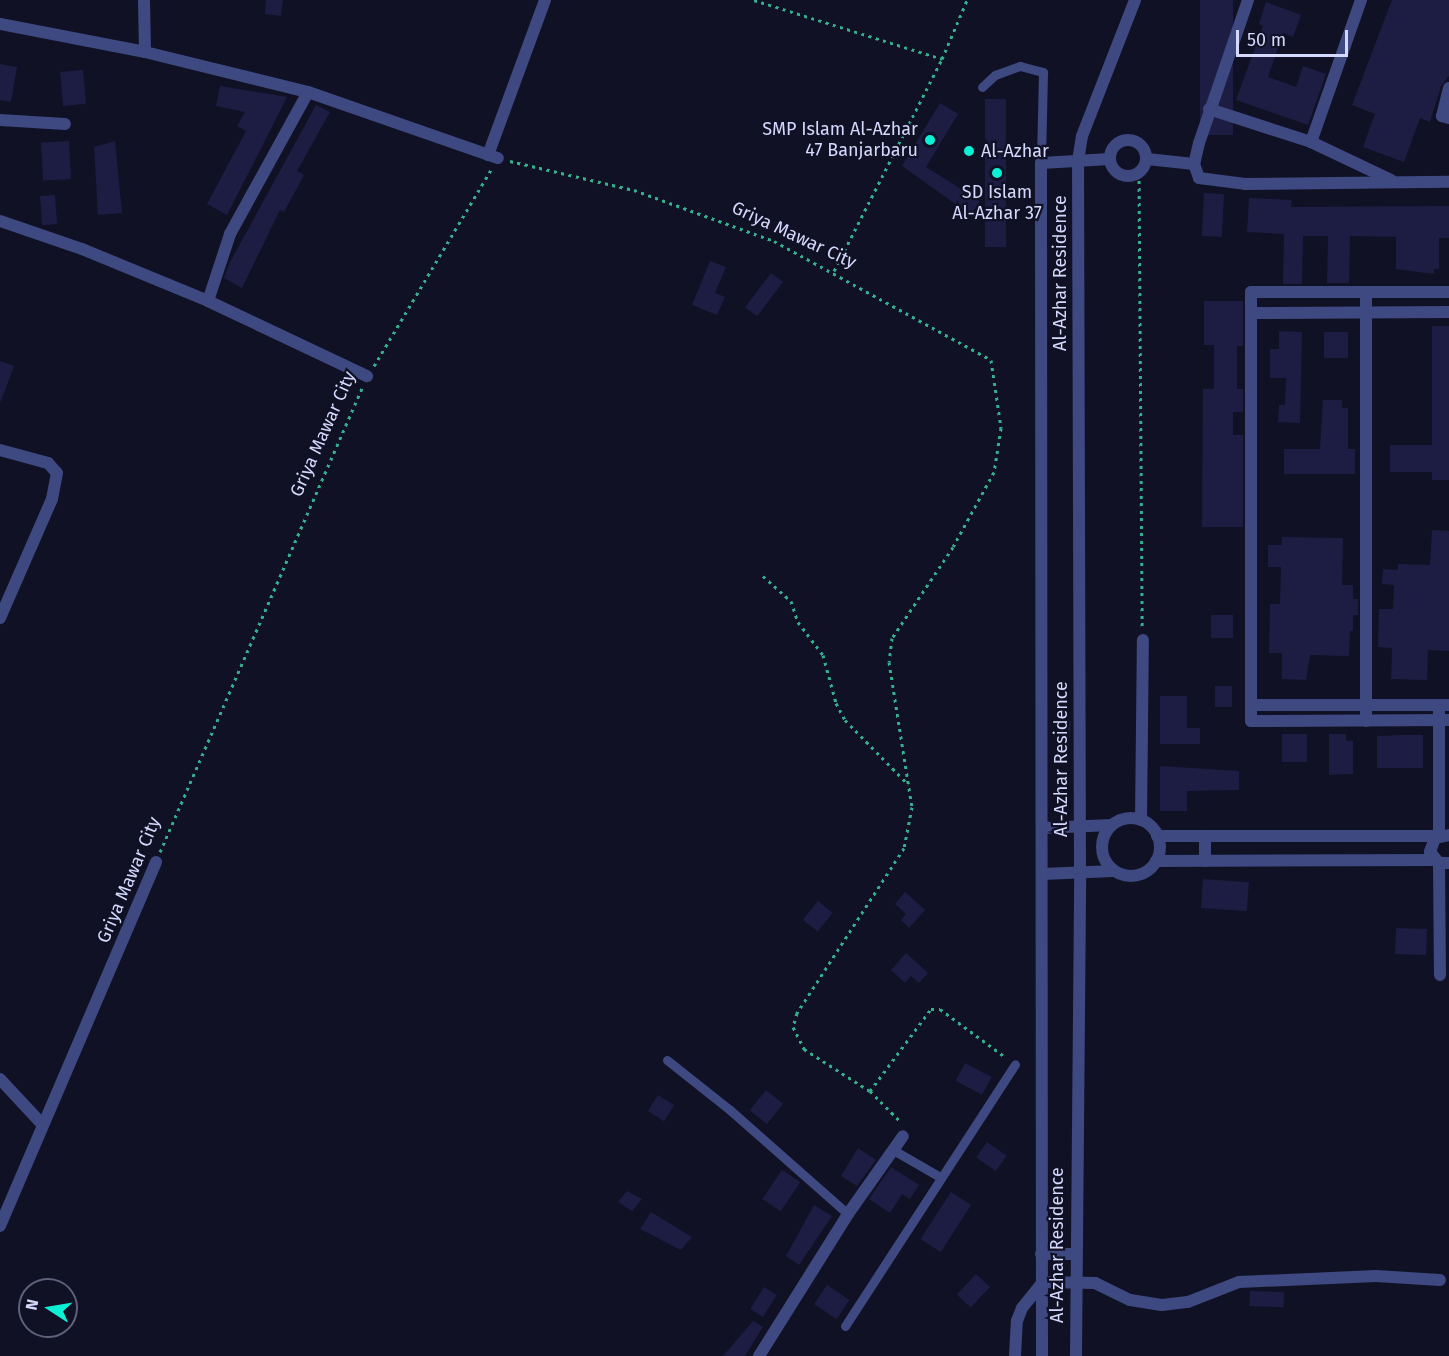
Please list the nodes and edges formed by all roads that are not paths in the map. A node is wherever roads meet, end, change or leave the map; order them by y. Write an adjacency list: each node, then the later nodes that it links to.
1 (144, 0): 7 (street)
2 (545, 0): 10 (street)
3 (1135, 0): 18 (street, Al-Azhar Residence)
4 (1248, 0): 11 (street)
5 (1362, 0): 15 (street)
6 (0, 24): 7 (street)
7 (145, 52): 10 (street)
8 (982, 87): 19 (lane)
9 (1449, 88): 12 (street)
10 (308, 92): 26 (street)
11 (1209, 109): 15 (street); 20 (street)
12 (1449, 118)
13 (0, 120): 14 (street)
14 (65, 124)
15 (1311, 142): 22 (street)
16 (1110, 159): 17 (street); 17 (street); 18 (street)
17 (1147, 159): 20 (street)
18 (1078, 161): 19 (street); 41 (street, Al-Azhar Residence)
19 (1041, 163): 42 (street, Al-Azhar Residence)
20 (1194, 164): 22 (street)
21 (1449, 182): 22 (street)
22 (1397, 183)
23 (0, 221): 26 (street)
24 (1366, 292): 25 (street); 27 (street); 29 (street)
25 (1449, 292)
26 (208, 301): 30 (street)
27 (1366, 312): 28 (street); 29 (street); 35 (street)
28 (1449, 312)
29 (1251, 313): 34 (street)
30 (368, 376)
31 (0, 450): 32 (street)
32 (0, 618)
33 (1143, 640): 39 (street)
34 (1251, 705): 35 (street); 38 (street)
35 (1366, 705): 36 (street); 38 (street)
36 (1444, 705): 37 (street)
37 (1444, 720): 38 (street); 45 (street)
38 (1366, 721)
39 (1141, 820): 40 (street); 43 (street)
40 (1112, 825): 41 (street); 50 (street)
41 (1078, 826): 42 (street); 51 (street, Al-Azhar Residence)
42 (1042, 828): 52 (street, Al-Azhar Residence)
43 (1157, 836): 44 (street); 46 (street)
44 (1205, 836): 45 (street); 47 (street)
45 (1444, 836): 49 (street)
46 (1156, 861): 47 (street); 50 (street)
47 (1205, 861): 49 (street)
48 (156, 862): 57 (street, Griya Mawar City)
49 (1441, 862): 53 (street)
50 (1113, 871): 51 (street)
51 (1080, 872): 52 (street); 64 (street, Al-Azhar Residence)
52 (1043, 874): 63 (street, Al-Azhar Residence)
53 (1440, 975)
54 (667, 1060): 61 (lane)
55 (1015, 1064): 60 (lane)
56 (0, 1079): 57 (street)
57 (42, 1124): 62 (street, Griya Mawar City)
58 (903, 1136): 59 (street)
59 (895, 1151): 60 (lane); 61 (street)
60 (940, 1177): 68 (lane)
61 (848, 1214): 69 (street)
62 (0, 1226)
63 (1041, 1254): 64 (street); 67 (street, Al-Azhar Residence)
64 (1074, 1254): 66 (street, Al-Azhar Residence)
65 (1440, 1280): 66 (street)
66 (1075, 1281): 67 (street); 72 (street, Al-Azhar Residence)
67 (1040, 1284): 70 (street); 71 (street, Al-Azhar Residence)
68 (845, 1326)
69 (759, 1356)
70 (1015, 1356)
71 (1042, 1356)
72 (1076, 1356)

